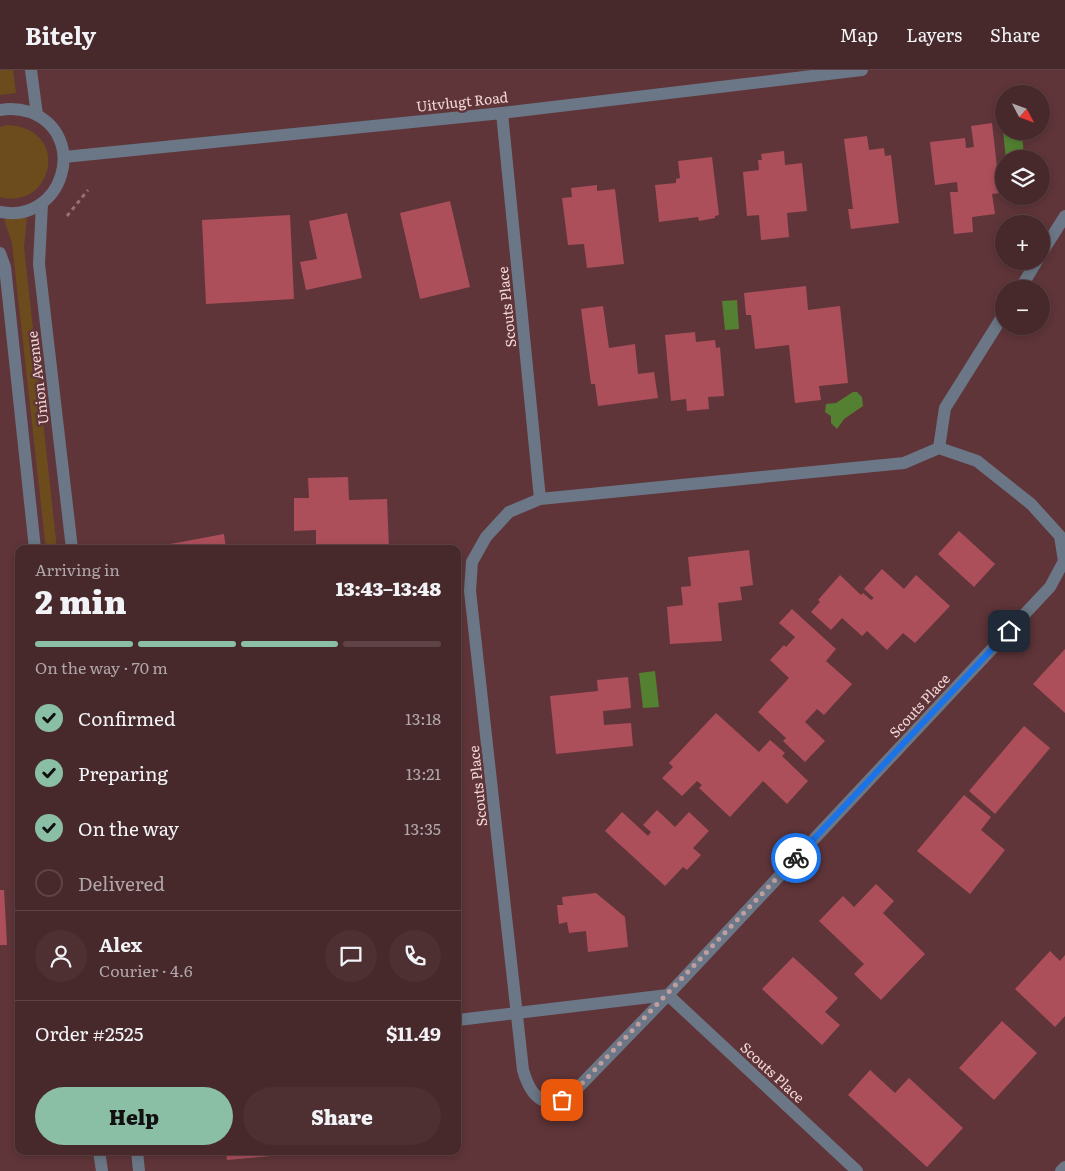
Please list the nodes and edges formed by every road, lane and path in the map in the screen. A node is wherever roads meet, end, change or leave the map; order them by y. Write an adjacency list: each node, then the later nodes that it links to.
1 (31, 70): 5 (street)
2 (862, 70): 4 (street, Uitvlugt Road)
3 (0, 110): 5 (street)
4 (502, 113): 6 (street, Uitvlugt Road); 16 (street, Scouts Place)
5 (37, 115): 6 (street)
6 (64, 156): 8 (street)
7 (88, 190): 10 (path)
8 (42, 204): 9 (street); 18 (street, Union Avenue)
9 (0, 212)
10 (67, 216)
11 (1065, 216): 12 (street)
12 (1050, 240)
13 (0, 253): 17 (street, Union Avenue)
14 (995, 328): 15 (street)
15 (939, 448): 16 (street, Scouts Place); 19 (street, Scouts Place)
16 (540, 499): 20 (street, Scouts Place)
17 (35, 545)
18 (72, 545)
19 (668, 995): 20 (street); 20 (street, Scouts Place); 27 (street, Scouts Place)
20 (518, 1013): 21 (street)
21 (461, 1020)
22 (100, 1155): 25 (street)
23 (137, 1155): 26 (street)
24 (1065, 1167): 28 (street)
25 (102, 1171)
26 (139, 1171)
27 (857, 1171)
28 (1061, 1171)

